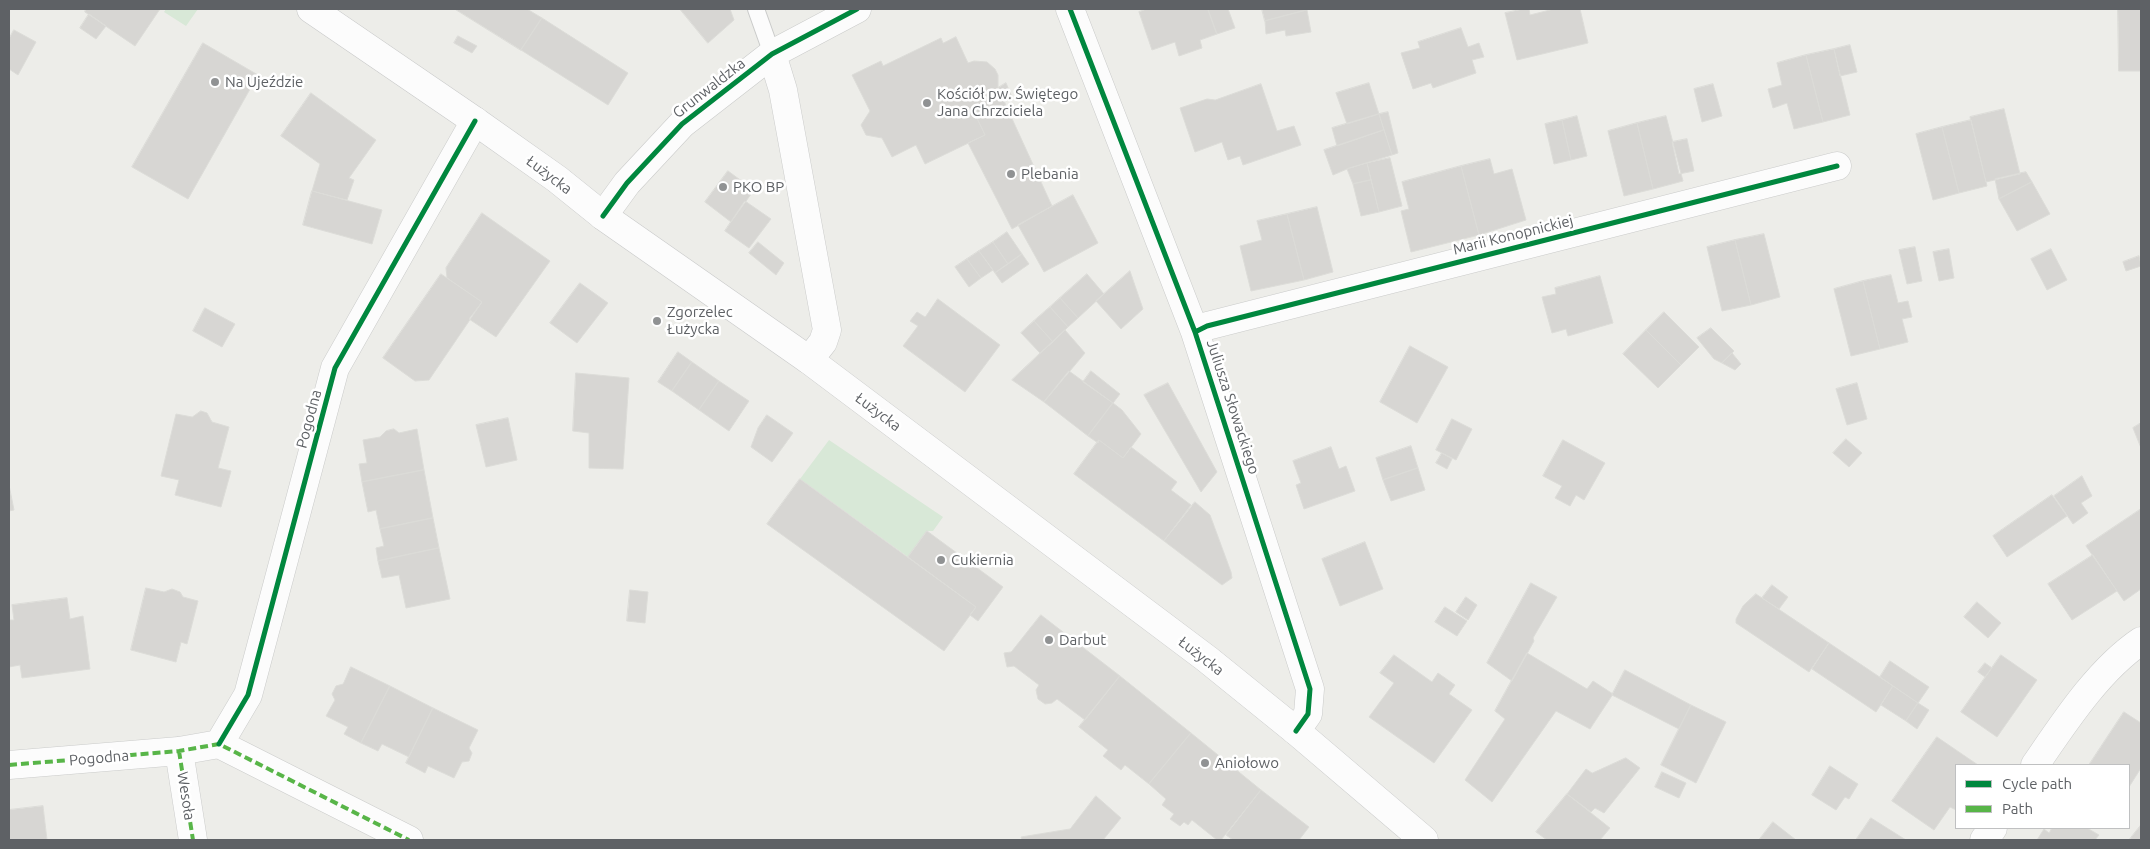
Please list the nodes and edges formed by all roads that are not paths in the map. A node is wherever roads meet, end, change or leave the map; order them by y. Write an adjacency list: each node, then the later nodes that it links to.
1 (312, 9): 6 (street, Łużycka)
2 (756, 9): 5 (lane)
3 (856, 9): 5 (street, Grunwaldzka)
4 (1070, 9): 9 (street, Juliusza Słowackiego)
5 (772, 54): 8 (street, Grunwaldzka); 10 (street)
6 (475, 121): 8 (street, Łużycka); 13 (street, Pogodna)
7 (1838, 166): 9 (street, Marii Konopnickiej)
8 (603, 216): 10 (street, Łużycka)
9 (1195, 332): 12 (street, Juliusza Słowackiego)
10 (809, 360): 12 (street, Łużycka)
11 (2141, 641): 15 (street)
12 (1296, 731): 20 (street, Łużycka)
13 (219, 744): 14 (street, Pogodna); 19 (street)
14 (179, 751): 16 (street, Pogodna); 18 (street, Wesoła)
15 (2037, 764)
16 (9, 765)
17 (1992, 829): 21 (street)
18 (193, 840)
19 (409, 840)
20 (1424, 840)
21 (1984, 840)

